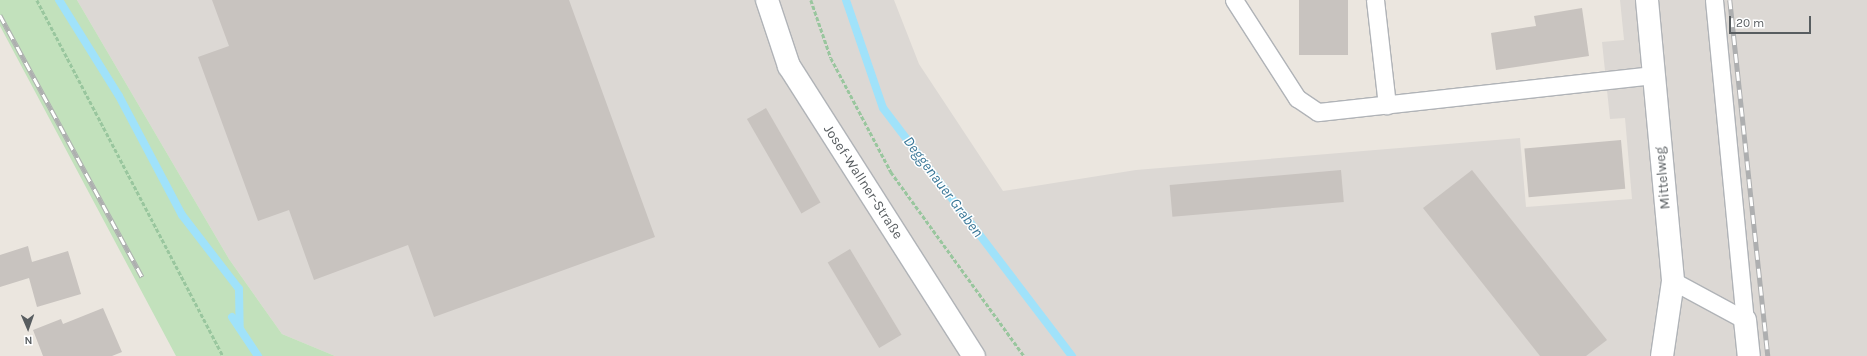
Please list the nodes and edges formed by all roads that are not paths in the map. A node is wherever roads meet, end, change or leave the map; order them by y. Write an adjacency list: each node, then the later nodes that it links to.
1 (767, 0): 10 (street, Josef-Wallner-Straße)
2 (1234, 0): 7 (lane)
3 (1375, 0): 7 (lane)
4 (1647, 0): 6 (street, Mittelweg)
5 (1714, 0): 9 (lane)
6 (1654, 75): 7 (lane); 8 (street, Mittelweg)
7 (1387, 105)
8 (1673, 281): 9 (lane); 11 (street, Mittelweg)
9 (1745, 320): 12 (street)
10 (974, 356)
11 (1662, 356)
12 (1749, 356)

